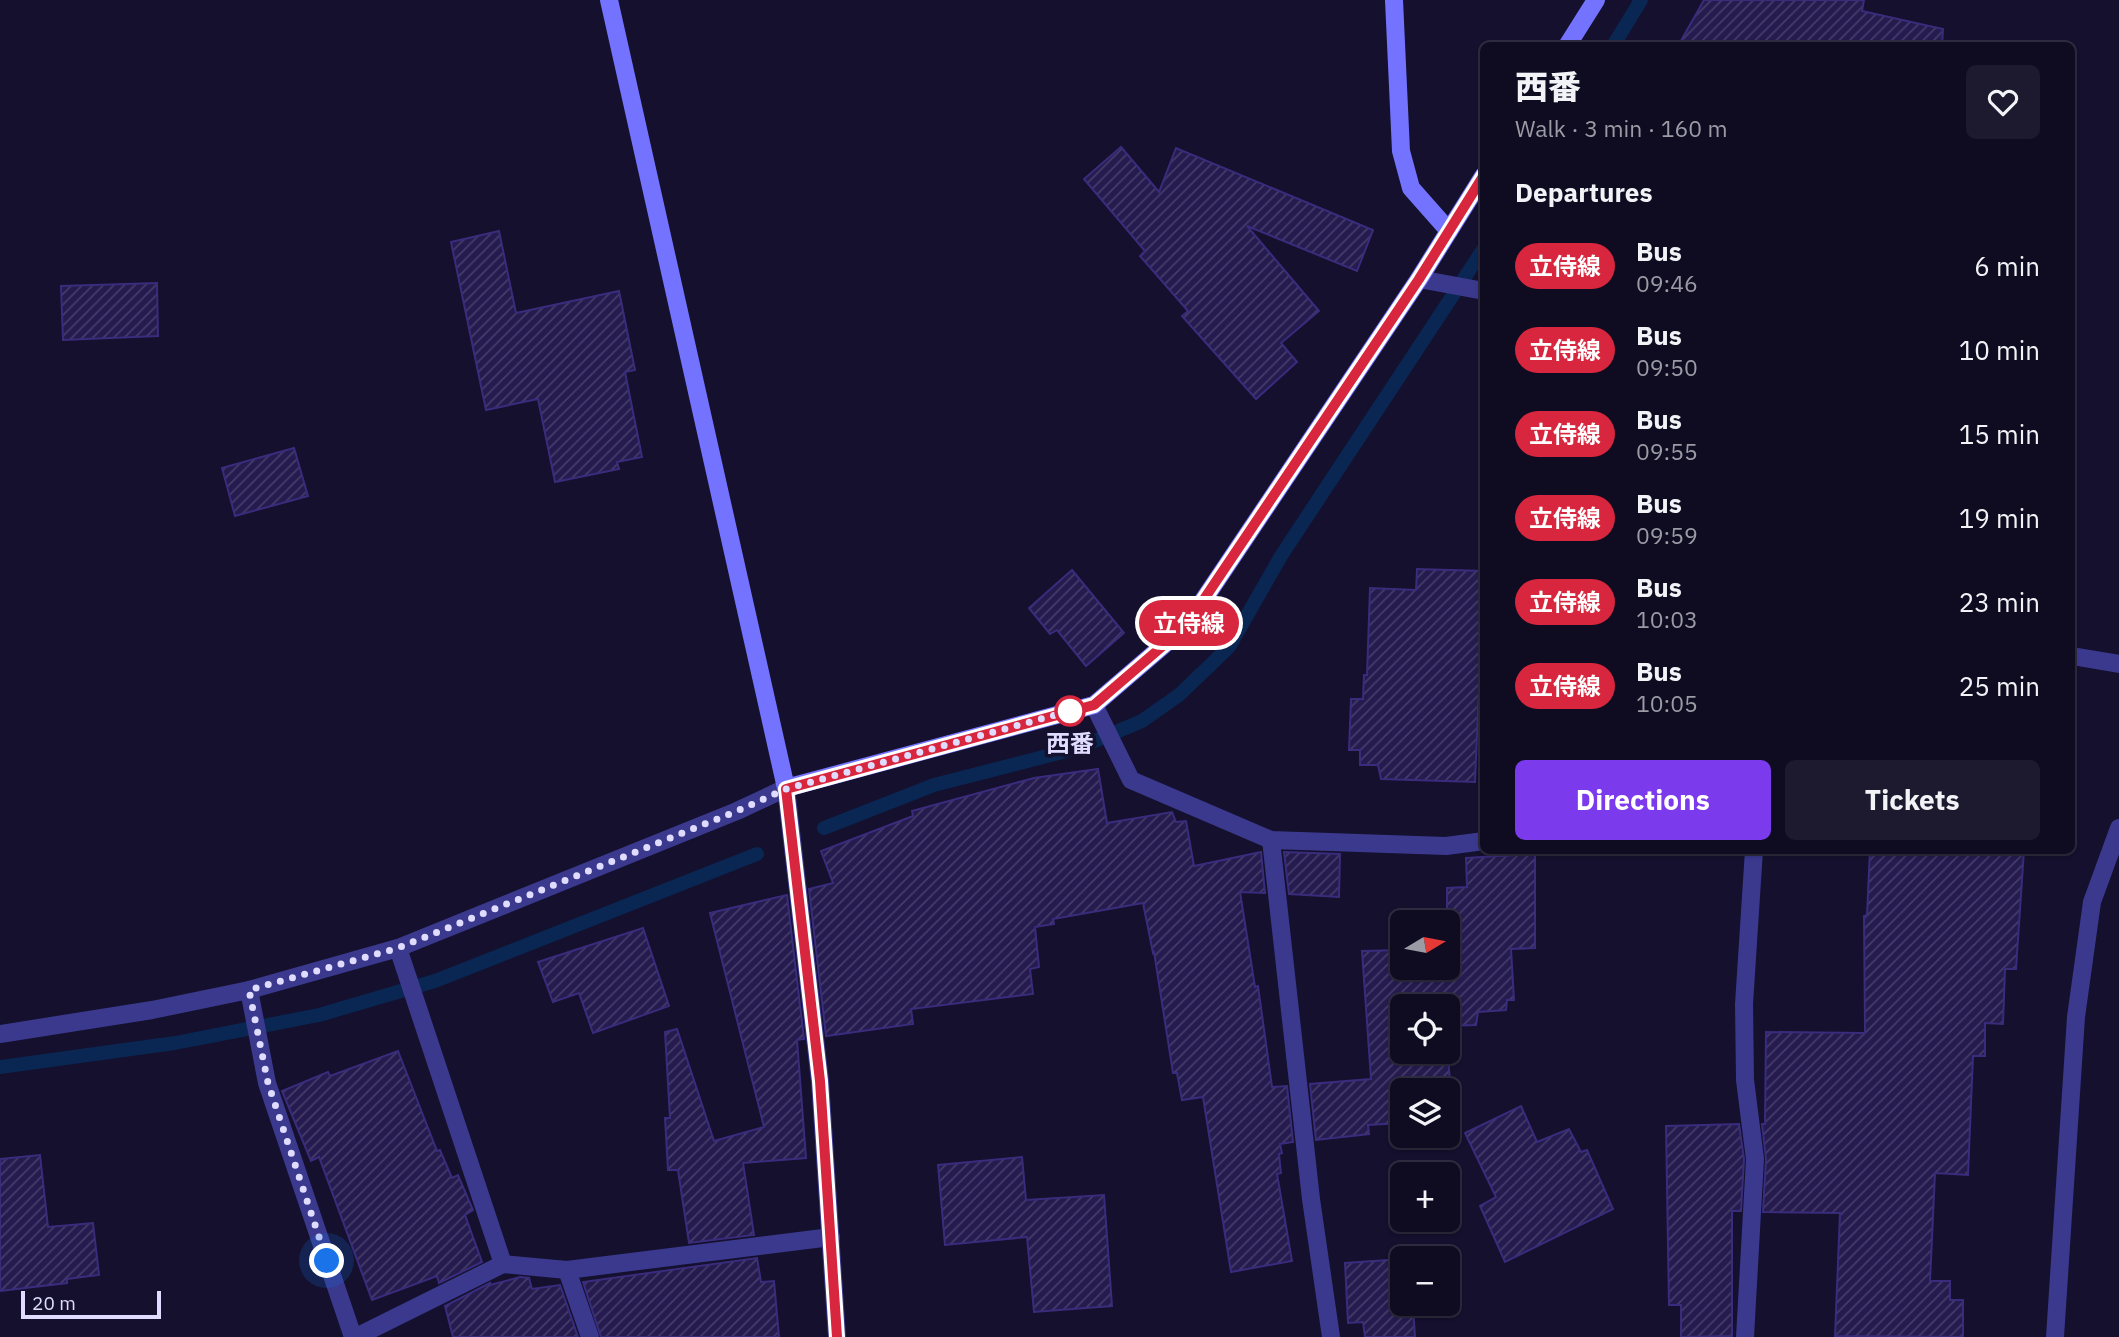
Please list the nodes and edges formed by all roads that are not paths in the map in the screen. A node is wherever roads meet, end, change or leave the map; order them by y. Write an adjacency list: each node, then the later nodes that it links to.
1 (609, 0): 12 (street)
2 (1394, 0): 6 (street)
3 (1595, 0): 4 (street)
4 (1569, 42)
5 (1480, 181): 6 (street)
6 (1449, 231): 7 (street)
7 (1428, 281): 8 (street); 11 (street)
8 (1480, 290)
9 (2075, 657): 10 (street)
10 (2119, 664)
11 (1094, 705): 12 (street); 14 (street)
12 (786, 789): 17 (street); 20 (street)
13 (2119, 828): 28 (street)
14 (1271, 840): 15 (street); 26 (street)
15 (1480, 842)
16 (1754, 854): 27 (street)
17 (398, 948): 18 (street); 21 (street)
18 (249, 990): 19 (street); 23 (street)
19 (0, 1034)
20 (831, 1237): 22 (street); 25 (street)
21 (503, 1264): 22 (street); 23 (street)
22 (567, 1270): 24 (street)
23 (354, 1337)
24 (590, 1337)
25 (837, 1337)
26 (1331, 1337)
27 (1745, 1337)
28 (2055, 1337)

